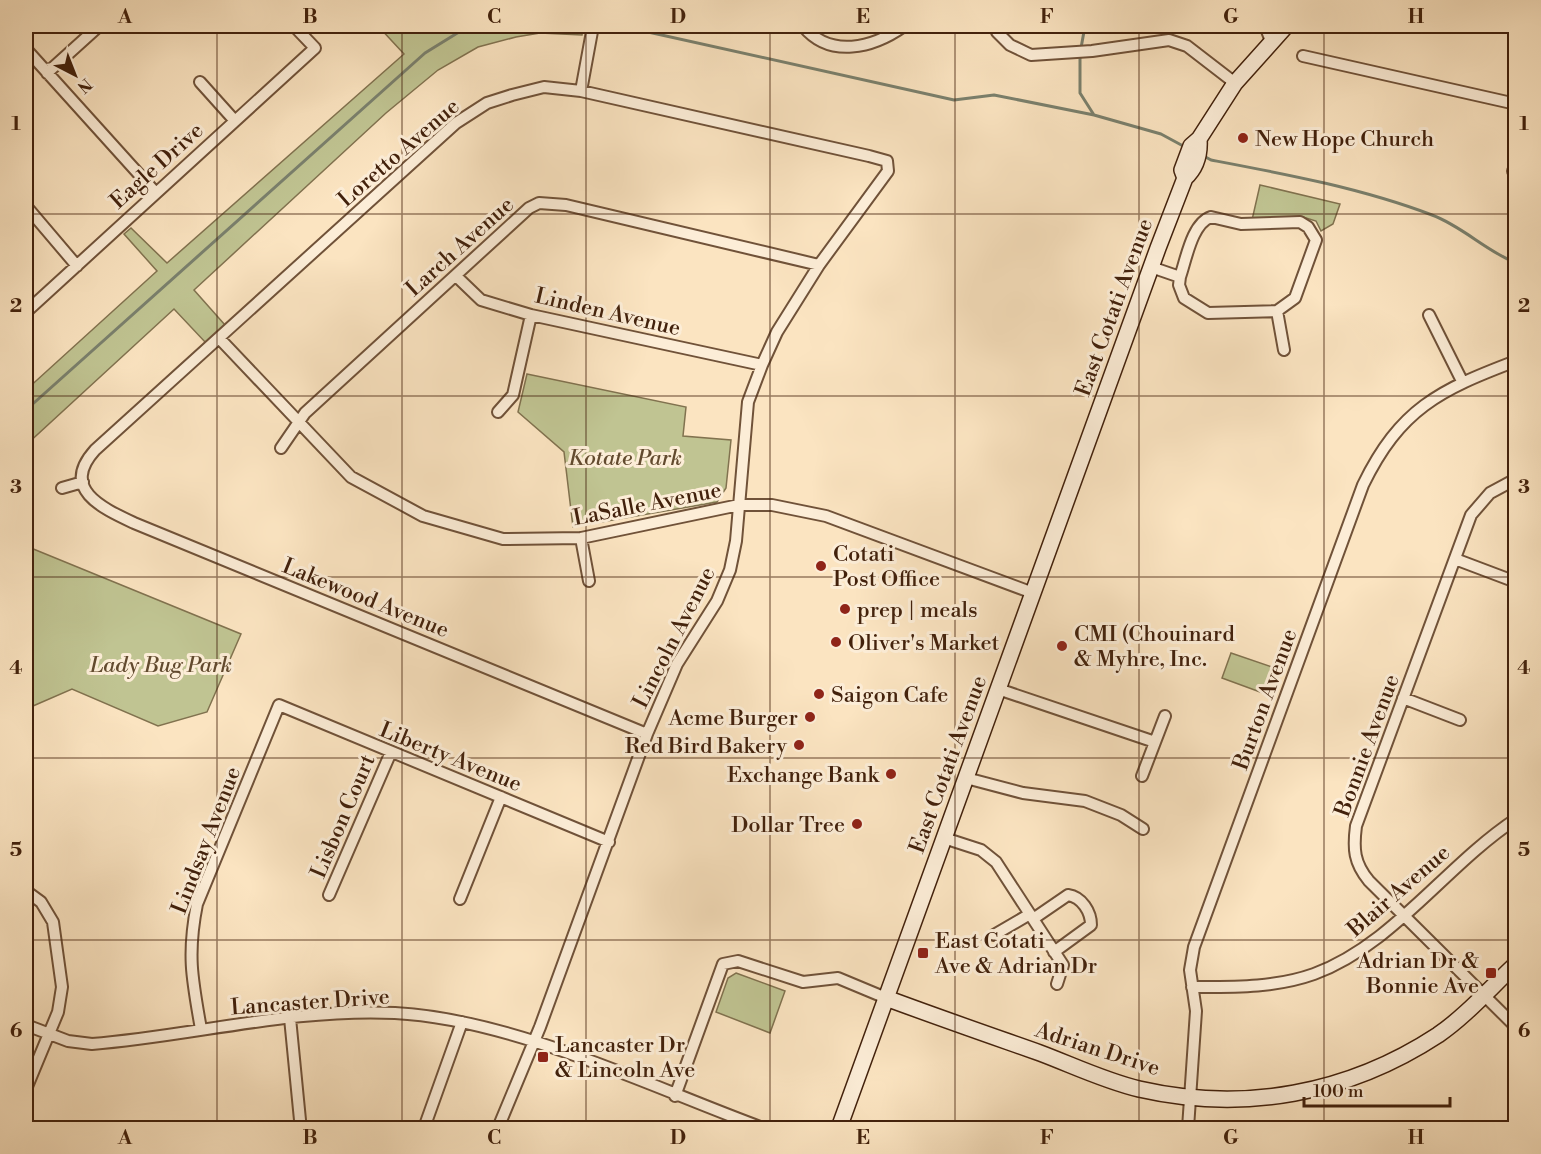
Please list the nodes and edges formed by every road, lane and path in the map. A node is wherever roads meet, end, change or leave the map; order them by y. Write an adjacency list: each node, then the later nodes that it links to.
1 (99, 26): 12 (street)
2 (294, 26): 17 (street, Eagle Drive)
3 (803, 26): 4 (street)
4 (904, 26)
5 (995, 26): 14 (street)
6 (1265, 26): 9 (street)
7 (1286, 26): 9 (main road, East Cotati Avenue)
8 (592, 29): 15 (street)
9 (1271, 41): 14 (main road, East Cotati Avenue)
10 (26, 49): 12 (street)
11 (1303, 56): 16 (street)
12 (47, 73): 19 (street)
13 (200, 82): 17 (street)
14 (1235, 83): 23 (main road, East Cotati Avenue)
15 (582, 92): 18 (street, Loretto Avenue); 30 (street, Loretto Avenue)
16 (1515, 104)
17 (235, 121): 19 (street, Eagle Drive)
18 (887, 161): 21 (street, Lincoln Avenue)
19 (155, 192): 22 (street, Eagle Drive)
20 (26, 206): 22 (street)
21 (819, 265): 24 (street, Larch Avenue); 33 (street, Lincoln Avenue)
22 (77, 266): 27 (street, Eagle Drive)
23 (1151, 267): 25 (street); 46 (main road, East Cotati Avenue)
24 (456, 276): 28 (street, Linden Avenue); 36 (street, Larch Avenue)
25 (1180, 277): 26 (street); 26 (street)
26 (1277, 311): 31 (street)
27 (26, 312)
28 (531, 315): 33 (street, Linden Avenue); 35 (street)
29 (1429, 315): 34 (street)
30 (219, 338): 36 (street, LaSalle Avenue); 39 (street)
31 (1284, 350)
32 (1515, 361): 34 (street, Burton Avenue)
33 (762, 365): 41 (street, Lincoln Avenue)
34 (1462, 381): 71 (street, Burton Avenue)
35 (498, 412)
36 (297, 422): 37 (street, Larch Avenue); 42 (street, LaSalle Avenue)
37 (281, 448)
38 (1515, 479): 43 (street, Bonnie Avenue)
39 (83, 482): 40 (street); 52 (street, Lakewood Avenue)
40 (62, 488)
41 (739, 505): 42 (street, LaSalle Avenue); 46 (street, LaSalle Avenue); 52 (street, Lincoln Avenue)
42 (581, 538): 44 (street)
43 (1455, 559): 45 (street); 48 (street, Bonnie Avenue)
44 (589, 581)
45 (1515, 582)
46 (1033, 593): 47 (main road, East Cotati Avenue)
47 (998, 690): 53 (street); 56 (main road, East Cotati Avenue)
48 (1403, 699): 51 (street); 66 (street, Bonnie Avenue)
49 (279, 705): 54 (street, Liberty Avenue); 78 (street, Lindsay Avenue)
50 (1166, 716): 53 (street)
51 (1461, 720)
52 (647, 734): 61 (street, Lincoln Avenue)
53 (1155, 742): 55 (street)
54 (391, 752): 57 (street, Liberty Avenue); 63 (street, Lisbon Court)
55 (1142, 776)
56 (966, 778): 59 (street); 60 (main road, East Cotati Avenue)
57 (501, 797): 61 (street, Liberty Avenue); 64 (street)
58 (1515, 819): 66 (street, Blair Avenue)
59 (1143, 829)
60 (944, 837): 65 (street); 73 (main road, East Cotati Avenue)
61 (609, 842): 80 (street, Lincoln Avenue)
62 (26, 891): 79 (street)
63 (329, 895)
64 (460, 899)
65 (1031, 916): 67 (street); 68 (street); 68 (street)
66 (1402, 916): 71 (street, Blair Avenue); 72 (street, Bonnie Avenue)
67 (994, 935)
68 (1054, 952): 70 (street)
69 (1515, 964): 72 (main road, Adrian Drive)
70 (1057, 984)
71 (1192, 987): 83 (street, Burton Avenue)
72 (1484, 995): 77 (street, Bonnie Avenue); 83 (main road, Adrian Drive)
73 (886, 998): 82 (street); 83 (main road, Adrian Drive); 88 (main road, East Cotati Avenue)
74 (290, 1018): 75 (street, Lancaster Drive); 78 (street, Lancaster Drive); 84 (street)
75 (462, 1022): 80 (street, Lancaster Drive); 85 (street)
76 (26, 1025): 79 (street, Lancaster Drive)
77 (1515, 1027)
78 (201, 1029): 79 (street, Lancaster Drive)
79 (50, 1034): 81 (street)
80 (534, 1042): 82 (street, Lancaster Drive); 86 (street, Lincoln Avenue)
81 (26, 1089)
82 (675, 1096): 87 (street, Lancaster Drive)
83 (1189, 1098): 89 (street, Burton Avenue)
84 (300, 1120)
85 (424, 1128)
86 (498, 1128)
87 (763, 1128)
88 (839, 1128)
89 (1188, 1128)

